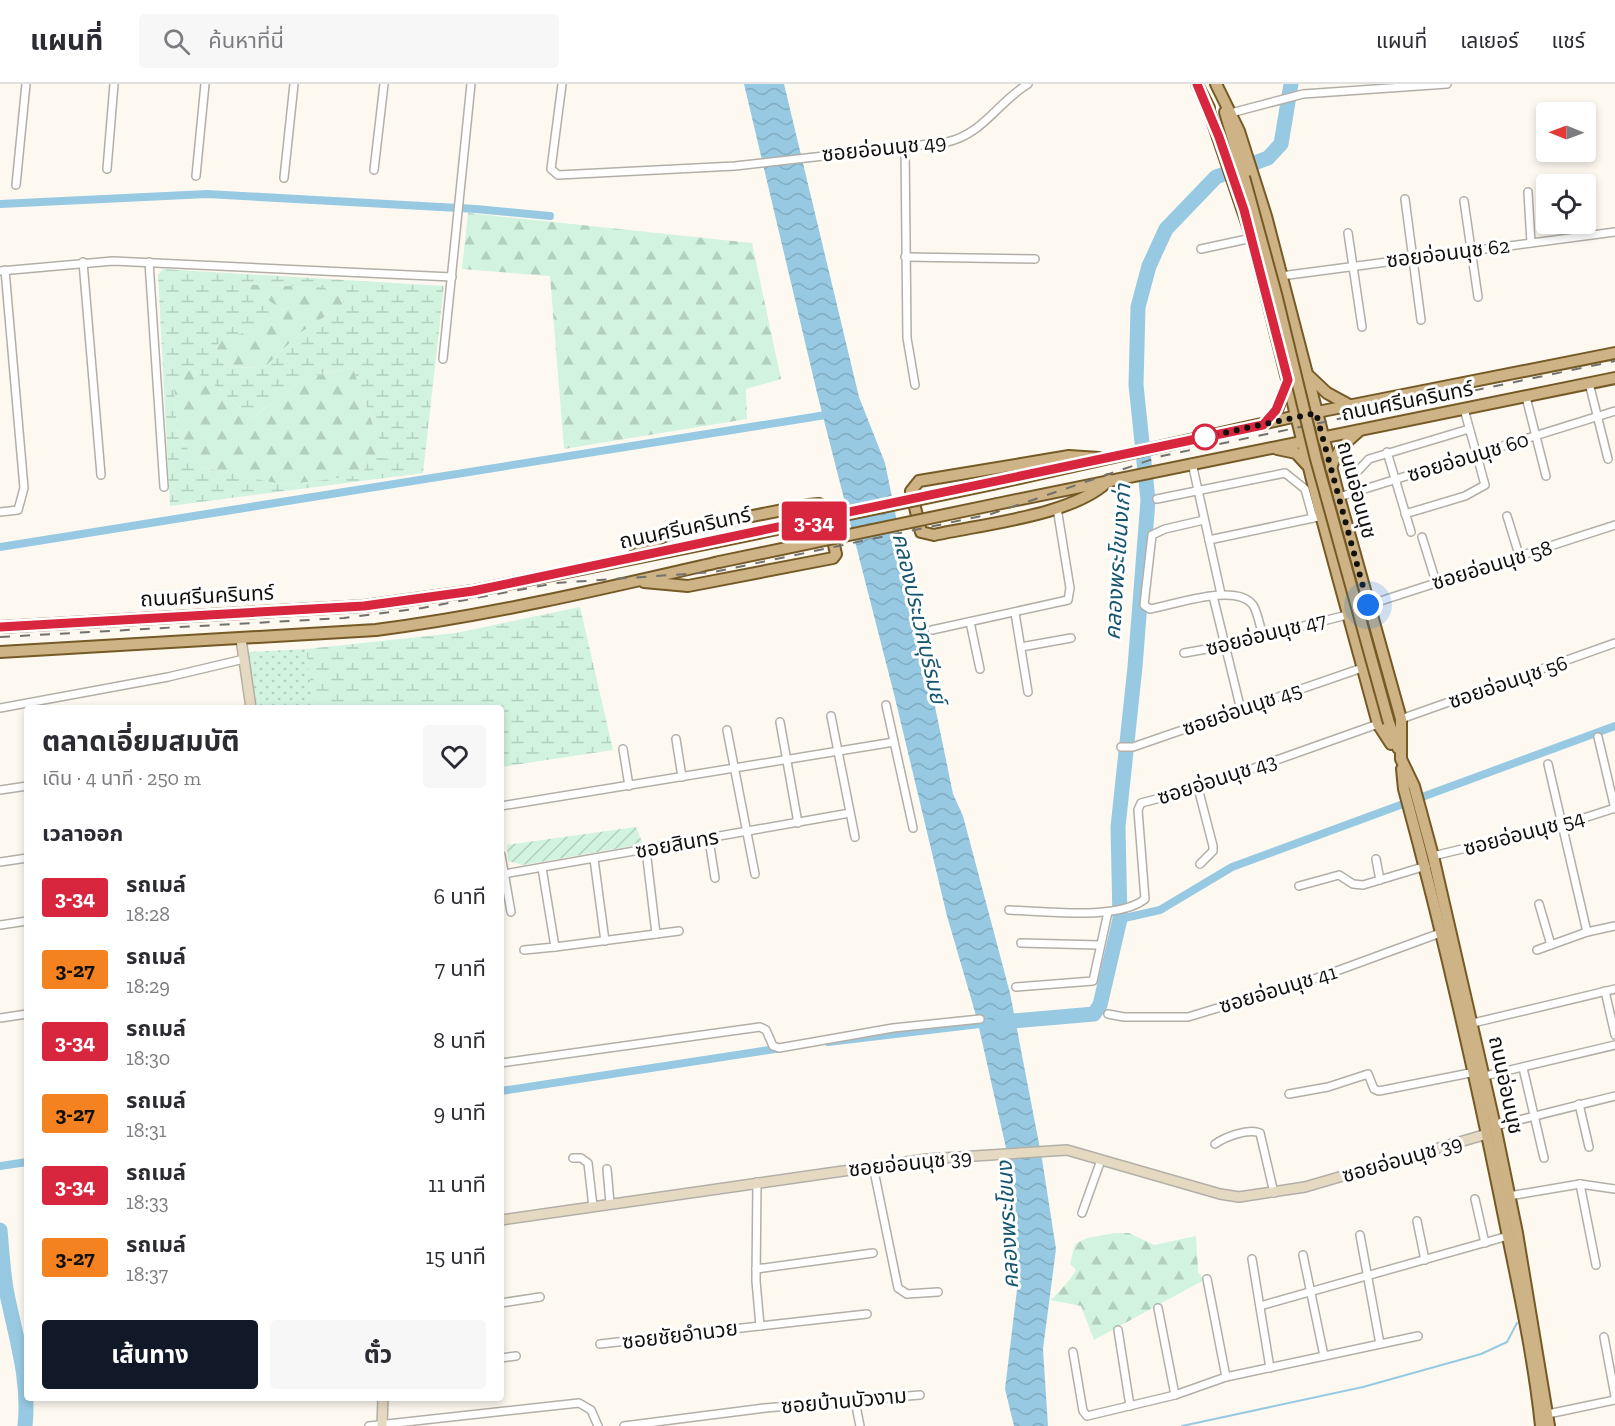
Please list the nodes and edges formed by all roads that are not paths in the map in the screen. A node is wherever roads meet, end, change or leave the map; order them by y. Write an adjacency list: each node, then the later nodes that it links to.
1 (26, 84): 21 (street)
2 (114, 84): 17 (street)
3 (205, 84): 19 (street)
4 (294, 84): 20 (street)
5 (384, 84): 18 (street)
6 (471, 84): 40 (street)
7 (562, 84): 15 (street, ซอยอ่อนนุช 49)
8 (1028, 84): 15 (street, ซอยอ่อนนุช 49)
9 (1197, 84): 13 (main road, ถนนอ่อนนุช)
10 (1216, 84): 12 (main road, ถนนอ่อนนุช)
11 (1447, 84): 14 (street)
12 (1221, 96): 14 (main road, ถนนอ่อนนุช); 16 (main road, ถนนอ่อนนุช)
13 (1206, 102): 16 (main road, ถนนอ่อนนุช); 28 (main road, ถนนอ่อนนุช)
14 (1231, 113): 39 (main road, ถนนอ่อนนุช)
15 (905, 145): 32 (street)
16 (1234, 149): 124 (main road, ถนนอ่อนนุช, bridge)
17 (107, 169)
18 (374, 170)
19 (196, 176)
20 (284, 178)
21 (16, 185)
22 (1528, 192): 29 (street)
23 (1405, 199): 33 (street)
24 (1464, 201): 31 (street)
25 (1348, 232): 37 (street)
26 (1615, 232): 27 (street, ซอยอ่อนนุช 62)
27 (1587, 235): 29 (street, ซอยอ่อนนุช 62)
28 (1252, 238): 30 (street); 45 (main road, ถนนอ่อนนุช)
29 (1531, 243): 31 (street, ซอยอ่อนนุช 62)
30 (1201, 249)
31 (1471, 250): 33 (street, ซอยอ่อนนุช 62); 41 (street)
32 (905, 257): 34 (street); 52 (street)
33 (1412, 258): 37 (street, ซอยอ่อนนุช 62); 42 (street)
34 (1035, 259)
35 (82, 262): 36 (street); 38 (street); 74 (street)
36 (149, 262): 40 (street); 78 (street)
37 (1352, 266): 39 (street, ซอยอ่อนนุช 62); 43 (street)
38 (3, 271): 85 (street)
39 (1281, 276): 44 (main road, ถนนอ่อนนุช)
40 (452, 277): 47 (street)
41 (1478, 297)
42 (1421, 320)
43 (1362, 327)
44 (1299, 344): 45 (main road); 48 (main road, ถนนอ่อนนุช)
45 (1281, 348): 50 (main road, ถนนอ่อนนุช)
46 (1615, 353): 54 (main road, ถนนศรีนครินทร์)
47 (444, 359)
48 (1307, 373): 54 (main road); 57 (main road, ถนนอ่อนนุช)
49 (1615, 378): 51 (main road, ถนนศรีนครินทร์)
50 (1288, 380): 58 (main road, ถนนอ่อนนุช); 60 (main road)
51 (1589, 383): 53 (main road, ถนนศรีนครินทร์); 59 (street)
52 (915, 386)
53 (1526, 397): 55 (main road, ถนนศรีนครินทร์); 63 (street)
54 (1351, 406): 57 (main road, ถนนศรีนครินทร์)
55 (1464, 409): 61 (street); 62 (main road, ถนนศรีนครินทร์)
56 (1615, 411): 59 (street, ซอยอ่อนนุช 60)
57 (1316, 413): 58 (main road, ถนนศรีนครินทร์); 64 (main road, ถนนอ่อนนุช)
58 (1297, 416): 60 (main road, ถนนศรีนครินทร์); 65 (main road, ถนนอ่อนนุช)
59 (1596, 417): 63 (street, ซอยอ่อนนุช 60); 70 (street)
60 (1263, 425): 69 (main road, ถนนศรีนครินทร์)
61 (1469, 429): 67 (street); 68 (street)
62 (1361, 430): 64 (main road, ถนนศรีนครินทร์); 72 (main road)
63 (1535, 436): 68 (street, ซอยอ่อนนุช 60); 75 (street)
64 (1323, 437): 65 (main road, ถนนศรีนครินทร์); 72 (main road, ถนนอ่อนนุช)
65 (1303, 441): 66 (main road, ถนนศรีนครินทร์); 73 (main road, ถนนอ่อนนุช)
66 (1267, 448): 71 (main road, ถนนศรีนครินทร์); 73 (main road)
67 (1387, 452): 77 (street); 80 (street)
68 (1477, 454): 77 (street, ซอยอ่อนนุช 60); 86 (street)
69 (1106, 459): 84 (main road); 95 (main road, ถนนศรีนครินทร์, bridge)
70 (1608, 459)
71 (1192, 463): 76 (main road, ถนนศรีนครินทร์); 79 (street)
72 (1331, 468): 81 (main road, ถนนอ่อนนุช)
73 (1311, 472): 83 (main road, ถนนอ่อนนุช)
74 (100, 475)
75 (1546, 476)
76 (1110, 480): 84 (main road); 96 (main road, ถนนศรีนครินทร์, bridge)
77 (1395, 480): 80 (street, ซอยอ่อนนุช 60); 86 (street)
78 (164, 487)
79 (1198, 491): 82 (street); 88 (street); 89 (street)
80 (1351, 494): 81 (street, ซอยอ่อนนุช 60)
81 (1339, 497): 83 (main road); 99 (main road, ถนนอ่อนนุช)
82 (1158, 499)
83 (1318, 504): 88 (main road, ถนนอ่อนนุช)
84 (1058, 508): 100 (street)
85 (0, 512)
86 (1406, 514): 91 (street)
87 (1507, 516): 94 (street)
88 (1317, 517): 93 (street); 101 (main road, ถนนอ่อนนุช)
89 (1204, 520): 93 (street); 98 (street)
90 (1615, 525): 94 (street, ซอยอ่อนนุช 58)
91 (1411, 532)
92 (1422, 537): 97 (street)
93 (1209, 540): 98 (street)
94 (1520, 558): 97 (street, ซอยอ่อนนุช 58)
95 (628, 560): 96 (main road); 103 (main road, ถนนศรีนครินทร์)
96 (634, 581): 107 (main road, ถนนศรีนครินทร์)
97 (1436, 582): 99 (street, ซอยอ่อนนุช 58)
98 (1217, 595): 105 (street); 109 (street)
99 (1368, 605): 122 (main road, ถนนอ่อนนุช)
100 (1015, 613): 102 (street); 110 (street)
101 (1347, 615): 105 (street, ซอยอ่อนนุช 47); 114 (main road, ถนนอ่อนนุช)
102 (970, 622): 104 (street); 115 (street)
103 (0, 627)
104 (932, 630)
105 (1263, 636): 109 (street, ซอยอ่อนนุช 47)
106 (1071, 638): 110 (street)
107 (241, 639): 111 (main road, ถนนศรีนครินทร์); 113 (street)
108 (1615, 643): 122 (street, ซอยอ่อนนุช 56)
109 (1224, 646): 112 (street, ซอยอ่อนนุช 47); 120 (street)
110 (1022, 647): 116 (street)
111 (0, 652)
112 (1184, 653)
113 (244, 659): 117 (street); 119 (street)
114 (1362, 668): 120 (street, ซอยอ่อนนุช 45); 124 (main road, ถนนอ่อนนุช)
115 (980, 669)
116 (1028, 692)
117 (251, 705)
118 (886, 705): 128 (street)
119 (0, 708)
120 (1241, 710): 129 (street, ซอยอ่อนนุช 45)
121 (831, 716): 131 (street)
122 (1401, 719): 132 (main road, ถนนอ่อนนุช)
123 (780, 722): 133 (street)
124 (1384, 723): 132 (main road, ถนนอ่อนนุช); 139 (street, ซอยอ่อนนุช 43)
125 (727, 730): 135 (street)
126 (1598, 737): 142 (street)
127 (676, 739): 136 (street)
128 (894, 742): 131 (street); 146 (street)
129 (1127, 747)
130 (623, 749): 138 (street)
131 (838, 752): 133 (street); 143 (street)
132 (1401, 759): 154 (main road, ถนนอ่อนนุช)
133 (788, 760): 135 (street); 144 (street)
134 (1548, 764): 145 (street)
135 (736, 769): 136 (street); 147 (street)
136 (682, 777): 138 (street)
137 (24, 786): 140 (street)
138 (629, 786): 141 (street)
139 (1198, 788): 156 (street); 166 (street, ซอยอ่อนนุช 43)
140 (0, 790)
141 (504, 806)
142 (1615, 808): 145 (street, ซอยอ่อนนุช 54)
143 (850, 813): 144 (street, ซอยสินทร); 148 (street)
144 (798, 823): 147 (street, ซอยสินทร)
145 (1562, 825): 154 (street, ซอยอ่อนนุช 54); 172 (street)
146 (913, 828)
147 (748, 832): 149 (street, ซอยสินทร); 159 (street)
148 (855, 837)
149 (709, 840): 150 (street, ซอยสินทร); 160 (street)
150 (646, 850): 152 (street, ซอยสินทร); 173 (street)
151 (24, 858): 155 (street)
152 (594, 859): 157 (street, ซอยสินทร); 174 (street)
153 (1376, 859): 161 (street)
154 (1428, 860): 161 (street, ซอยอ่อนนุช 54); 171 (main road, ถนนอ่อนนุช); 188 (main road, ถนนอ่อนนุช)
155 (0, 862)
156 (1200, 864)
157 (542, 868): 158 (street, ซอยสินทร); 178 (street)
158 (504, 874): 165 (street)
159 (755, 874)
160 (715, 878)
161 (1380, 880): 162 (street, ซอยอ่อนนุช 54)
162 (1299, 886)
163 (1539, 904): 177 (street)
164 (1009, 910): 166 (street, ซอยอ่อนนุช 43)
165 (511, 912)
166 (1108, 912): 176 (street)
167 (24, 921): 168 (street)
168 (0, 925)
169 (1615, 926): 172 (street)
170 (679, 931): 173 (street)
171 (1443, 932): 185 (street, ซอยอ่อนนุช 41); 188 (main road, ถนนอ่อนนุช)
172 (1587, 932): 177 (street)
173 (656, 934): 174 (street)
174 (605, 941): 178 (street)
175 (1021, 943): 176 (street)
176 (1099, 945): 181 (street)
177 (1551, 945): 179 (street)
178 (555, 947): 180 (street)
179 (1537, 950)
180 (524, 951)
181 (1016, 987)
182 (1615, 989): 183 (street)
183 (1605, 992): 188 (street); 189 (street)
184 (24, 1014): 186 (street)
185 (1108, 1014)
186 (0, 1018)
187 (980, 1019): 191 (street)
188 (1469, 1024): 193 (main road, ถนนอ่อนนุช)
189 (1615, 1035)
190 (1615, 1045): 192 (street)
191 (504, 1064)
192 (1523, 1068): 193 (street); 197 (street)
193 (1480, 1074): 194 (street); 198 (main road, ถนนอ่อนนุช)
194 (1289, 1094)
195 (1615, 1096): 196 (street)
196 (1579, 1104): 197 (street); 200 (street)
197 (1534, 1117): 198 (street); 202 (street)
198 (1491, 1130): 209 (street, ซอยอ่อนนุช 39); 210 (main road, ถนนอ่อนนุช)
199 (1215, 1144): 209 (street)
200 (1589, 1147)
201 (573, 1158): 213 (street)
202 (1544, 1158)
203 (1101, 1160): 204 (street, ซอยอ่อนนุช 39); 209 (street, ซอยอ่อนนุช 39); 214 (street)
204 (873, 1166): 206 (street, ซอยอ่อนนุช 39); 228 (street)
205 (607, 1169): 212 (street)
206 (757, 1182): 212 (street, ซอยอ่อนนุช 39); 225 (street, ซอยชัยอำนวย)
207 (1580, 1184): 208 (street); 210 (street); 224 (street)
208 (1615, 1189)
209 (1274, 1193)
210 (1505, 1197): 217 (main road, ถนนอ่อนนุช)
211 (1475, 1199): 219 (street)
212 (610, 1203): 213 (street, ซอยอ่อนนุช 39)
213 (593, 1206): 215 (street, ซอยอ่อนนุช 39)
214 (1083, 1212)
215 (504, 1220)
216 (1417, 1221): 223 (street)
217 (1512, 1234): 219 (street); 253 (main road, ถนนอ่อนนุช)
218 (1360, 1235): 226 (street)
219 (1485, 1243): 223 (street)
220 (873, 1253): 225 (street)
221 (1303, 1255): 229 (street)
222 (1251, 1259): 232 (street)
223 (1425, 1260): 226 (street)
224 (1596, 1265)
225 (756, 1269): 235 (street, ซอยชัยอำนวย)
226 (1366, 1276): 229 (street); 240 (street)
227 (1207, 1279): 246 (street)
228 (938, 1292)
229 (1312, 1292): 232 (street); 243 (street)
230 (540, 1297): 231 (street)
231 (504, 1303)
232 (1260, 1306): 245 (street)
233 (1158, 1308): 248 (street)
234 (867, 1314): 235 (street, ซอยชัยอำนวย)
235 (760, 1326): 239 (street, ซอยชัยอำนวย)
236 (1118, 1330): 252 (street)
237 (1418, 1336): 240 (street)
238 (1604, 1337): 249 (street)
239 (600, 1344)
240 (1380, 1344): 243 (street)
241 (1073, 1352): 252 (street)
242 (516, 1356): 244 (street)
243 (1324, 1356): 245 (street)
244 (504, 1358)
245 (1270, 1368): 246 (street)
246 (1226, 1377): 248 (street)
247 (920, 1395): 251 (street, ซอยบ้านบัวงาม)
248 (1175, 1395): 252 (street)
249 (1615, 1398): 253 (street)
250 (383, 1401): 254 (street)
251 (855, 1401): 257 (street, ซอยบ้านบัวงาม); 258 (street)
252 (1130, 1406)
253 (1543, 1418): 259 (main road, ถนนอ่อนนุช)
254 (382, 1425): 255 (street); 256 (street)
255 (369, 1426)
256 (598, 1426)
257 (624, 1426)
258 (860, 1426)
259 (1549, 1426)

